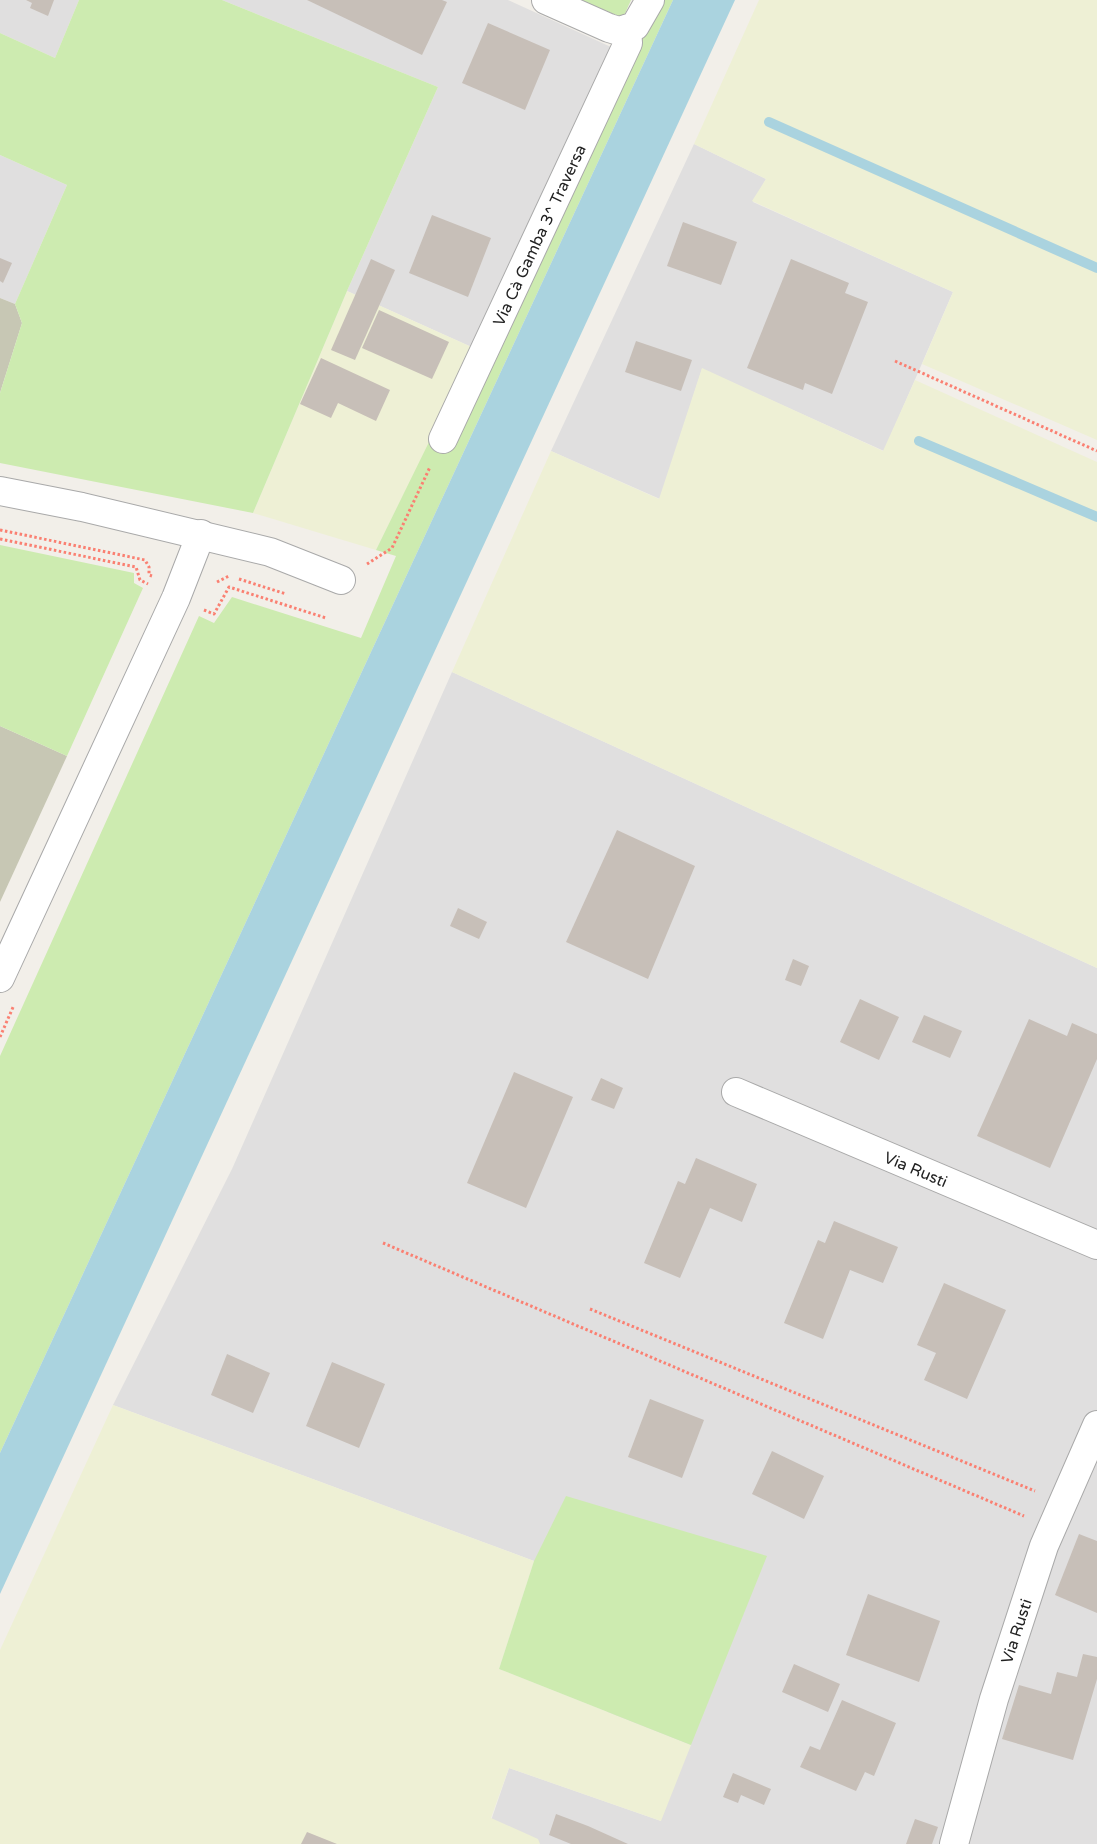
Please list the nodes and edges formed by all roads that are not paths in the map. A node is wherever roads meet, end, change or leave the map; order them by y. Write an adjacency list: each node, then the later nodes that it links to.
1 (546, 0): 3 (street)
2 (650, 0): 3 (street)
3 (627, 29): 4 (street, Via Cà Gamba 3^ Traversa)
4 (443, 439)
5 (0, 491): 6 (street)
6 (201, 534): 7 (street); 8 (street)
7 (341, 580)
8 (0, 978)
9 (736, 1092): 10 (street, Via Rusti)
10 (1097, 1245)
11 (1097, 1425): 12 (street, Via Rusti)
12 (954, 1844)

